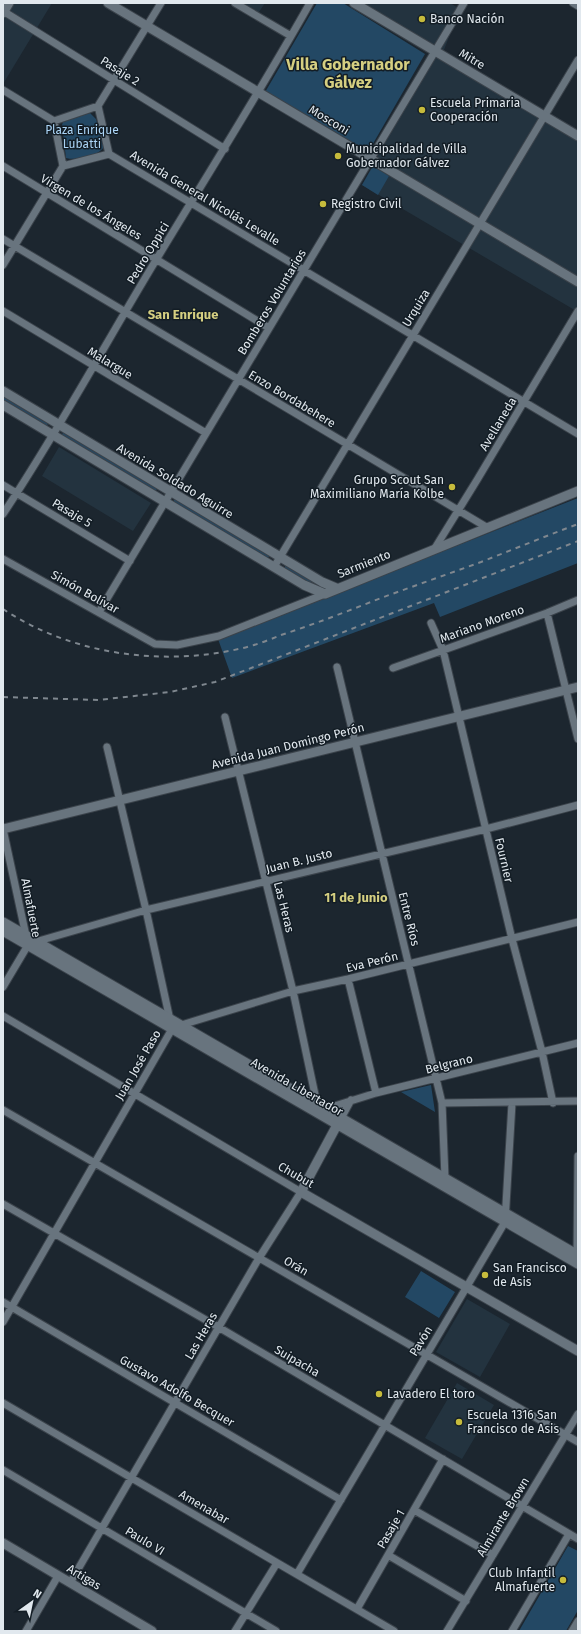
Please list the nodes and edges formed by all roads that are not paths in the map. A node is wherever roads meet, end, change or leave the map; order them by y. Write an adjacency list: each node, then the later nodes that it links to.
1 (9, 3): 10 (main road)
2 (108, 3): 11 (main road, Mosconi)
3 (161, 3): 11 (street)
4 (235, 3): 12 (street)
5 (310, 3): 12 (street, Pedro Oppici)
6 (354, 3): 13 (main road, Mitre)
7 (464, 3): 13 (street, Bomberos Voluntarios)
8 (573, 3): 9 (street)
9 (578, 6)
10 (3, 12): 15 (street, Pasaje 2)
11 (147, 26): 15 (street); 17 (main road, Mosconi)
12 (291, 36): 17 (street, Pedro Oppici)
13 (435, 51): 19 (main road, Mitre); 24 (street, Bomberos Voluntarios)
14 (578, 60): 19 (street, Urquiza)
15 (114, 80): 18 (street); 22 (street, Pasaje 2)
16 (3, 90): 20 (street)
17 (259, 92): 22 (street, Pedro Oppici); 24 (main road, Mosconi)
18 (98, 106): 20 (street); 23 (street)
19 (545, 116): 21 (main road, Mitre); 29 (street, Urquiza)
20 (54, 121): 26 (street)
21 (578, 136)
22 (225, 149): 28 (street, Pedro Oppici)
23 (109, 154): 26 (street); 28 (street, Avenida General Nicolás Levalle)
24 (370, 159): 29 (main road, Mosconi); 34 (street, Bomberos Voluntarios)
25 (3, 166): 27 (street, Virgen de los Ángeles)
26 (63, 166): 27 (street)
27 (47, 193): 31 (street); 32 (street, Virgen de los Ángeles)
28 (192, 203): 32 (street, Pedro Oppici); 34 (street, Avenida General Nicolás Levalle)
29 (480, 224): 35 (main road, Mosconi); 40 (street, Urquiza)
30 (3, 239): 31 (street, Enzo Bordabehere)
31 (15, 246): 33 (street); 38 (street, Enzo Bordabehere)
32 (156, 260): 38 (street, Pedro Oppici); 39 (street, Virgen de los Ángeles)
33 (3, 265)
34 (304, 270): 39 (street, Bomberos Voluntarios); 40 (street, Avenida General Nicolás Levalle)
35 (578, 282)
36 (3, 311): 41 (street, Malargue)
37 (578, 311): 44 (street, Avellaneda)
38 (126, 312): 41 (street, Pedro Oppici); 42 (street, Enzo Bordabehere)
39 (269, 328): 42 (street, Bomberos Voluntarios)
40 (413, 335): 44 (street, Avenida General Nicolás Levalle); 50 (street, Urquiza)
41 (93, 366): 46 (street, Pedro Oppici); 47 (street, Malargue)
42 (238, 379): 47 (street, Bomberos Voluntarios); 50 (street, Enzo Bordabehere)
43 (3, 392): 46 (main road, Avenida Soldado Aguirre)
44 (524, 402): 48 (street, Avenida General Nicolás Levalle); 56 (street, Avellaneda)
45 (3, 405): 49 (main road, Avenida Soldado Aguirre)
46 (59, 425): 49 (street, Pedro Oppici); 53 (main road, Avenida Soldado Aguirre)
47 (206, 434): 53 (street, Bomberos Voluntarios)
48 (578, 434)
49 (53, 435): 54 (street, Pedro Oppici); 55 (main road, Avenida Soldado Aguirre)
50 (347, 444): 56 (street, Enzo Bordabehere); 60 (street, Urquiza)
51 (3, 485): 54 (street, Pasaje 5)
52 (578, 491): 58 (main road, Sarmiento)
53 (171, 492): 55 (street, Bomberos Voluntarios); 60 (main road, Avenida Soldado Aguirre)
54 (17, 493): 57 (street, Pedro Oppici); 62 (street, Pasaje 5)
55 (165, 502): 62 (street, Bomberos Voluntarios); 63 (main road, Avenida Soldado Aguirre)
56 (459, 510): 58 (street, Enzo Bordabehere); 59 (street, Avellaneda)
57 (3, 514)
58 (488, 528): 59 (main road, Sarmiento)
59 (435, 548): 64 (main road, Sarmiento)
60 (280, 557): 63 (street, Urquiza); 64 (main road, Avenida Soldado Aguirre)
61 (3, 559): 67 (street, Simón Bolívar)
62 (130, 560): 67 (street, Bomberos Voluntarios)
63 (274, 567): 65 (main road, Avenida Soldado Aguirre)
64 (336, 588): 65 (main road, Sarmiento)
65 (325, 594): 70 (street, Sarmiento)
66 (578, 600): 68 (street, Mariano Moreno)
67 (99, 612): 70 (street, Simón Bolívar)
68 (547, 613): 71 (street, Mariano Moreno); 75 (street)
69 (431, 624): 71 (street, Fournier)
70 (155, 644)
71 (443, 650): 73 (street, Mariano Moreno); 77 (street, Fournier)
72 (337, 667): 79 (street, Entre Ríos)
73 (393, 668)
74 (578, 682): 75 (main road, Avenida Juan Domingo Perón)
75 (566, 687): 76 (main road, Avenida Juan Domingo Perón); 77 (main road, Avenida Juan Domingo Perón); 80 (street)
76 (578, 687)
77 (458, 714): 79 (main road, Avenida Juan Domingo Perón); 87 (street, Fournier)
78 (225, 717): 82 (street, Las Heras)
79 (354, 739): 82 (main road, Avenida Juan Domingo Perón); 88 (street, Entre Ríos)
80 (578, 740)
81 (107, 747): 83 (street, Juan José Paso)
82 (237, 768): 83 (main road, Avenida Juan Domingo Perón); 89 (street, Las Heras)
83 (119, 797): 85 (main road, Avenida Juan Domingo Perón); 86 (main road, Avenida Juan Domingo Perón); 90 (street, Juan José Paso)
84 (578, 805): 87 (street, Juan B. Justo)
85 (3, 822)
86 (3, 829): 94 (street, Almafuerte)
87 (486, 829): 88 (street, Juan B. Justo); 95 (street, Fournier)
88 (382, 853): 89 (street, Juan B. Justo); 98 (street, Entre Ríos)
89 (266, 881): 90 (street, Juan B. Justo); 101 (street, Las Heras)
90 (146, 910): 96 (street, Juan B. Justo); 103 (street, Juan José Paso)
91 (3, 922): 94 (main road, Avenida Libertador)
92 (578, 922): 95 (street, Eva Perón)
93 (3, 931): 97 (main road, Avenida Libertador)
94 (27, 936): 96 (main road, Avenida Libertador); 97 (street, Almafuerte)
95 (512, 939): 98 (street, Eva Perón); 107 (street, Fournier)
96 (37, 942): 97 (street, Juan B. Justo); 103 (main road, Avenida Libertador)
97 (28, 945): 100 (street, Almafuerte); 105 (main road, Avenida Libertador)
98 (408, 964): 99 (street, Eva Perón); 108 (street, Entre Ríos)
99 (348, 979): 101 (street, Eva Perón); 109 (street)
100 (3, 987)
101 (293, 991): 104 (street, Eva Perón); 116 (street, Las Heras)
102 (3, 1016): 110 (street, Chubut)
103 (170, 1019): 104 (main road, Avenida Libertador); 105 (street, Juan José Paso)
104 (181, 1025): 105 (street, Eva Perón); 116 (main road, Avenida Libertador)
105 (172, 1029): 110 (street, Juan José Paso); 118 (main road, Avenida Libertador)
106 (578, 1043): 107 (street, Belgrano)
107 (542, 1052): 108 (street, Belgrano); 113 (street, Fournier)
108 (436, 1079): 109 (street, Belgrano); 114 (street, Entre Ríos)
109 (376, 1093): 111 (street, Belgrano)
110 (135, 1094): 120 (street, Juan José Paso); 122 (street, Chubut)
111 (351, 1100): 116 (street, Belgrano); 118 (street, Las Heras)
112 (578, 1101): 113 (street)
113 (553, 1102): 115 (street)
114 (442, 1103): 115 (street); 121 (street, Entre Ríos)
115 (512, 1103): 125 (street, Pavón)
116 (321, 1106): 118 (main road, Avenida Libertador)
117 (3, 1110): 120 (street, Orán)
118 (339, 1121): 121 (main road, Avenida Libertador); 122 (main road, Las Heras); 125 (main road, Avenida Libertador)
119 (578, 1156): 124 (street)
120 (95, 1163): 126 (street, Juan José Paso); 128 (street, Orán)
121 (445, 1178): 125 (main road, Avenida Libertador)
122 (301, 1192): 128 (street, Las Heras); 130 (main road, Chubut)
123 (3, 1204): 126 (street, Suipacha)
124 (578, 1214): 127 (street)
125 (506, 1218): 127 (main road, Avenida Libertador); 129 (main road, Avenida Libertador); 130 (street, Pavón)
126 (54, 1234): 132 (street, Juan José Paso); 134 (street, Suipacha)
127 (578, 1255)
128 (260, 1258): 134 (street, Las Heras); 136 (street, Orán)
129 (578, 1264)
130 (467, 1287): 135 (main road, Chubut); 136 (street, Pavón)
131 (3, 1302): 132 (street, Gustavo Adolfo Becquer)
132 (12, 1307): 133 (street, Juan José Paso); 138 (street, Gustavo Adolfo Becquer)
133 (3, 1322)
134 (220, 1328): 138 (street, Las Heras); 140 (street, Suipacha)
135 (578, 1351)
136 (426, 1354): 140 (street, Pavón); 141 (street, Orán)
137 (3, 1403): 145 (street, Amenabar)
138 (176, 1403): 145 (street, Las Heras); 146 (street, Gustavo Adolfo Becquer)
139 (578, 1414): 141 (street, Almirante Brown)
140 (385, 1426): 143 (street, Suipacha); 146 (street, Pavón)
141 (566, 1434): 142 (street, Orán); 147 (street, Almirante Brown)
142 (578, 1442)
143 (443, 1460): 147 (street, Suipacha); 148 (street, Pasaje 1)
144 (3, 1470): 149 (street, Paulo VI)
145 (132, 1478): 149 (street, Las Heras); 155 (street, Amenabar)
146 (341, 1500): 156 (street, Pavón)
147 (522, 1506): 150 (street, Suipacha); 154 (street, Almirante Brown)
148 (414, 1510): 153 (street, Pasaje 1); 154 (street)
149 (102, 1529): 158 (street, Las Heras); 161 (street, Paulo VI)
150 (569, 1534): 151 (street, Suipacha); 169 (street)
151 (578, 1539)
152 (3, 1543): 157 (main road, Artigas)
153 (388, 1555): 159 (street); 160 (street, Pasaje 1)
154 (493, 1555): 159 (street, Almirante Brown)
155 (277, 1563): 156 (street, Amenabar); 161 (street)
156 (297, 1574): 160 (street, Amenabar)
157 (58, 1576): 158 (main road, Artigas); 163 (street)
158 (70, 1583): 164 (main road, Artigas)
159 (466, 1601): 168 (street, Almirante Brown)
160 (357, 1609): 167 (street, Amenabar)
161 (246, 1613): 165 (street); 166 (street, Paulo VI)
162 (578, 1621): 170 (street)
163 (26, 1631)
164 (152, 1631)
165 (235, 1631)
166 (276, 1631)
167 (394, 1631)
168 (447, 1631)
169 (512, 1631)
170 (572, 1631)

